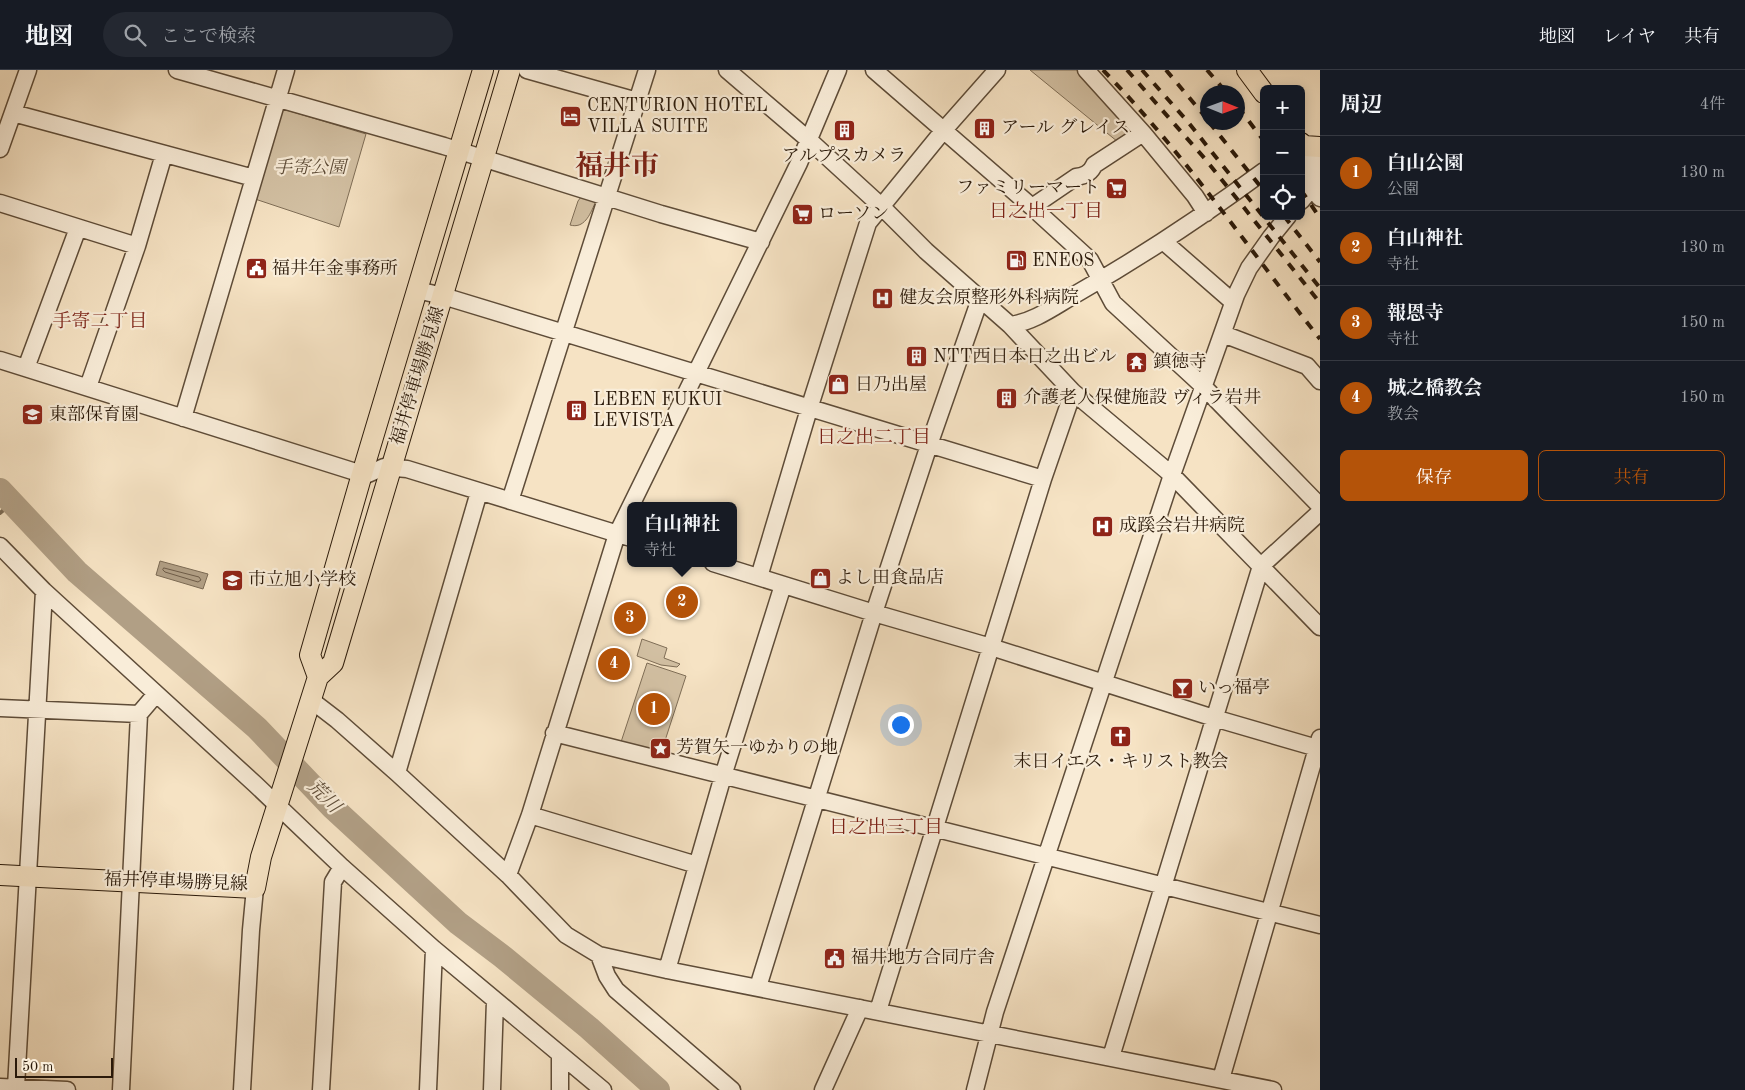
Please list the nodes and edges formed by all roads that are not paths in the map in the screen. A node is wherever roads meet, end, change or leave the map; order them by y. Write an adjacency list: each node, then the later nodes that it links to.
1 (28, 70): 17 (street)
2 (177, 70): 15 (street)
3 (286, 70): 15 (street)
4 (482, 70): 23 (main road, 福井停車場勝見線)
5 (510, 70): 25 (main road, 福井停車場勝見線)
6 (527, 70): 16 (street)
7 (647, 70): 16 (street)
8 (727, 70): 20 (street)
9 (838, 70): 20 (street)
10 (874, 70): 18 (street)
11 (996, 70): 18 (street)
12 (1086, 70): 19 (street)
13 (1250, 71): 14 (main road)
14 (1260, 87)
15 (278, 98): 23 (street); 27 (street)
16 (637, 101): 29 (street)
17 (13, 113): 22 (street); 24 (street)
18 (943, 131): 31 (street); 32 (street)
19 (1143, 133): 32 (street); 33 (street)
20 (810, 141): 31 (street); 37 (street)
21 (1307, 146): 28 (street)
22 (0, 149)
23 (458, 150): 25 (street); 40 (main road, 福井停車場勝見線)
24 (164, 154): 27 (street); 38 (street)
25 (484, 158): 29 (street); 41 (main road, 福井停車場勝見線)
26 (1260, 174): 33 (street)
27 (254, 178): 55 (street)
28 (1316, 193)
29 (607, 196): 37 (street); 45 (street)
30 (0, 203): 35 (street)
31 (881, 206): 42 (street); 54 (street)
32 (1032, 207): 39 (street)
33 (1206, 213): 36 (street)
34 (1285, 220): 43 (street)
35 (78, 228): 38 (street); 48 (street)
36 (1163, 241): 39 (street); 43 (street)
37 (761, 242): 49 (street)
38 (137, 246): 52 (street)
39 (1101, 280): 44 (street); 51 (street)
40 (418, 290): 41 (street); 58 (main road, 福井停車場勝見線)
41 (442, 296): 45 (street); 57 (main road, 福井停車場勝見線)
42 (980, 299): 44 (street); 56 (street)
43 (1233, 302): 46 (street)
44 (1010, 325): 53 (street)
45 (564, 334): 49 (street); 62 (street)
46 (1223, 334): 50 (street); 51 (street)
47 (0, 360): 48 (street)
48 (26, 368): 52 (street)
49 (696, 374): 54 (street); 63 (street)
50 (1320, 381)
51 (1203, 386): 59 (street); 64 (street)
52 (88, 388): 55 (street)
53 (1073, 392): 59 (street); 60 (street)
54 (810, 409): 56 (street); 70 (street)
55 (183, 418): 58 (street)
56 (929, 445): 60 (street); 73 (street)
57 (391, 467): 58 (street); 61 (street); 76 (main road, 福井停車場勝見線)
58 (362, 474): 76 (main road, 福井停車場勝見線)
59 (1172, 475): 68 (street); 77 (street)
60 (1043, 479): 75 (street)
61 (479, 492): 62 (street); 86 (street)
62 (510, 501): 66 (street)
63 (639, 502)
64 (1320, 506)
65 (1320, 512): 68 (street)
66 (624, 536): 84 (street)
67 (0, 546): 72 (street)
68 (1261, 566): 74 (street); 83 (street)
69 (726, 567): 70 (street)
70 (760, 577): 71 (street)
71 (783, 584): 73 (street); 87 (street)
72 (44, 591): 78 (street); 81 (street)
73 (874, 613): 75 (street); 88 (street)
74 (1320, 627)
75 (991, 647): 77 (street); 91 (street)
76 (318, 678): 79 (main road, 福井停車場勝見線)
77 (1104, 683): 83 (street); 92 (street)
78 (156, 694): 82 (street); 89 (street)
79 (311, 700): 86 (street); 89 (main road, 福井停車場勝見線)
80 (0, 708): 81 (street)
81 (37, 710): 82 (street); 97 (street)
82 (139, 714): 98 (street)
83 (1214, 718): 85 (street); 99 (street)
84 (554, 733): 87 (street); 90 (street)
85 (1318, 743): 101 (street)
86 (397, 772): 96 (street)
87 (723, 776): 88 (street); 93 (street)
88 (818, 799): 91 (street); 106 (street)
89 (279, 803): 94 (street); 100 (main road, 福井停車場勝見線)
90 (530, 815): 93 (street); 96 (street)
91 (936, 829): 92 (street); 109 (street)
92 (1046, 856): 99 (street); 110 (street)
93 (697, 866): 105 (street)
94 (342, 867): 103 (street); 118 (street)
95 (0, 875): 97 (main road, 福井停車場勝見線)
96 (508, 875): 104 (street)
97 (28, 876): 98 (main road, 福井停車場勝見線); 114 (street)
98 (131, 881): 100 (main road, 福井停車場勝見線); 116 (street)
99 (1163, 886): 101 (street); 112 (street)
100 (255, 888): 117 (street)
101 (1270, 912): 102 (street); 113 (street)
102 (1320, 925)
103 (434, 950): 107 (street); 119 (street)
104 (599, 955): 105 (street); 123 (street)
105 (667, 970): 106 (street)
106 (758, 987): 108 (street)
107 (495, 1001): 111 (street); 120 (street)
108 (860, 1008): 109 (street); 124 (street)
109 (878, 1011): 110 (street)
110 (988, 1034): 112 (street); 125 (street)
111 (560, 1056): 121 (street); 122 (street)
112 (1111, 1056): 113 (street)
113 (1221, 1079): 126 (street)
114 (8, 1087): 115 (street)
115 (67, 1090)
116 (120, 1090)
117 (242, 1090)
118 (321, 1090)
119 (428, 1090)
120 (492, 1090)
121 (560, 1090)
122 (602, 1090)
123 (732, 1090)
124 (823, 1090)
125 (975, 1090)
126 (1273, 1090)

